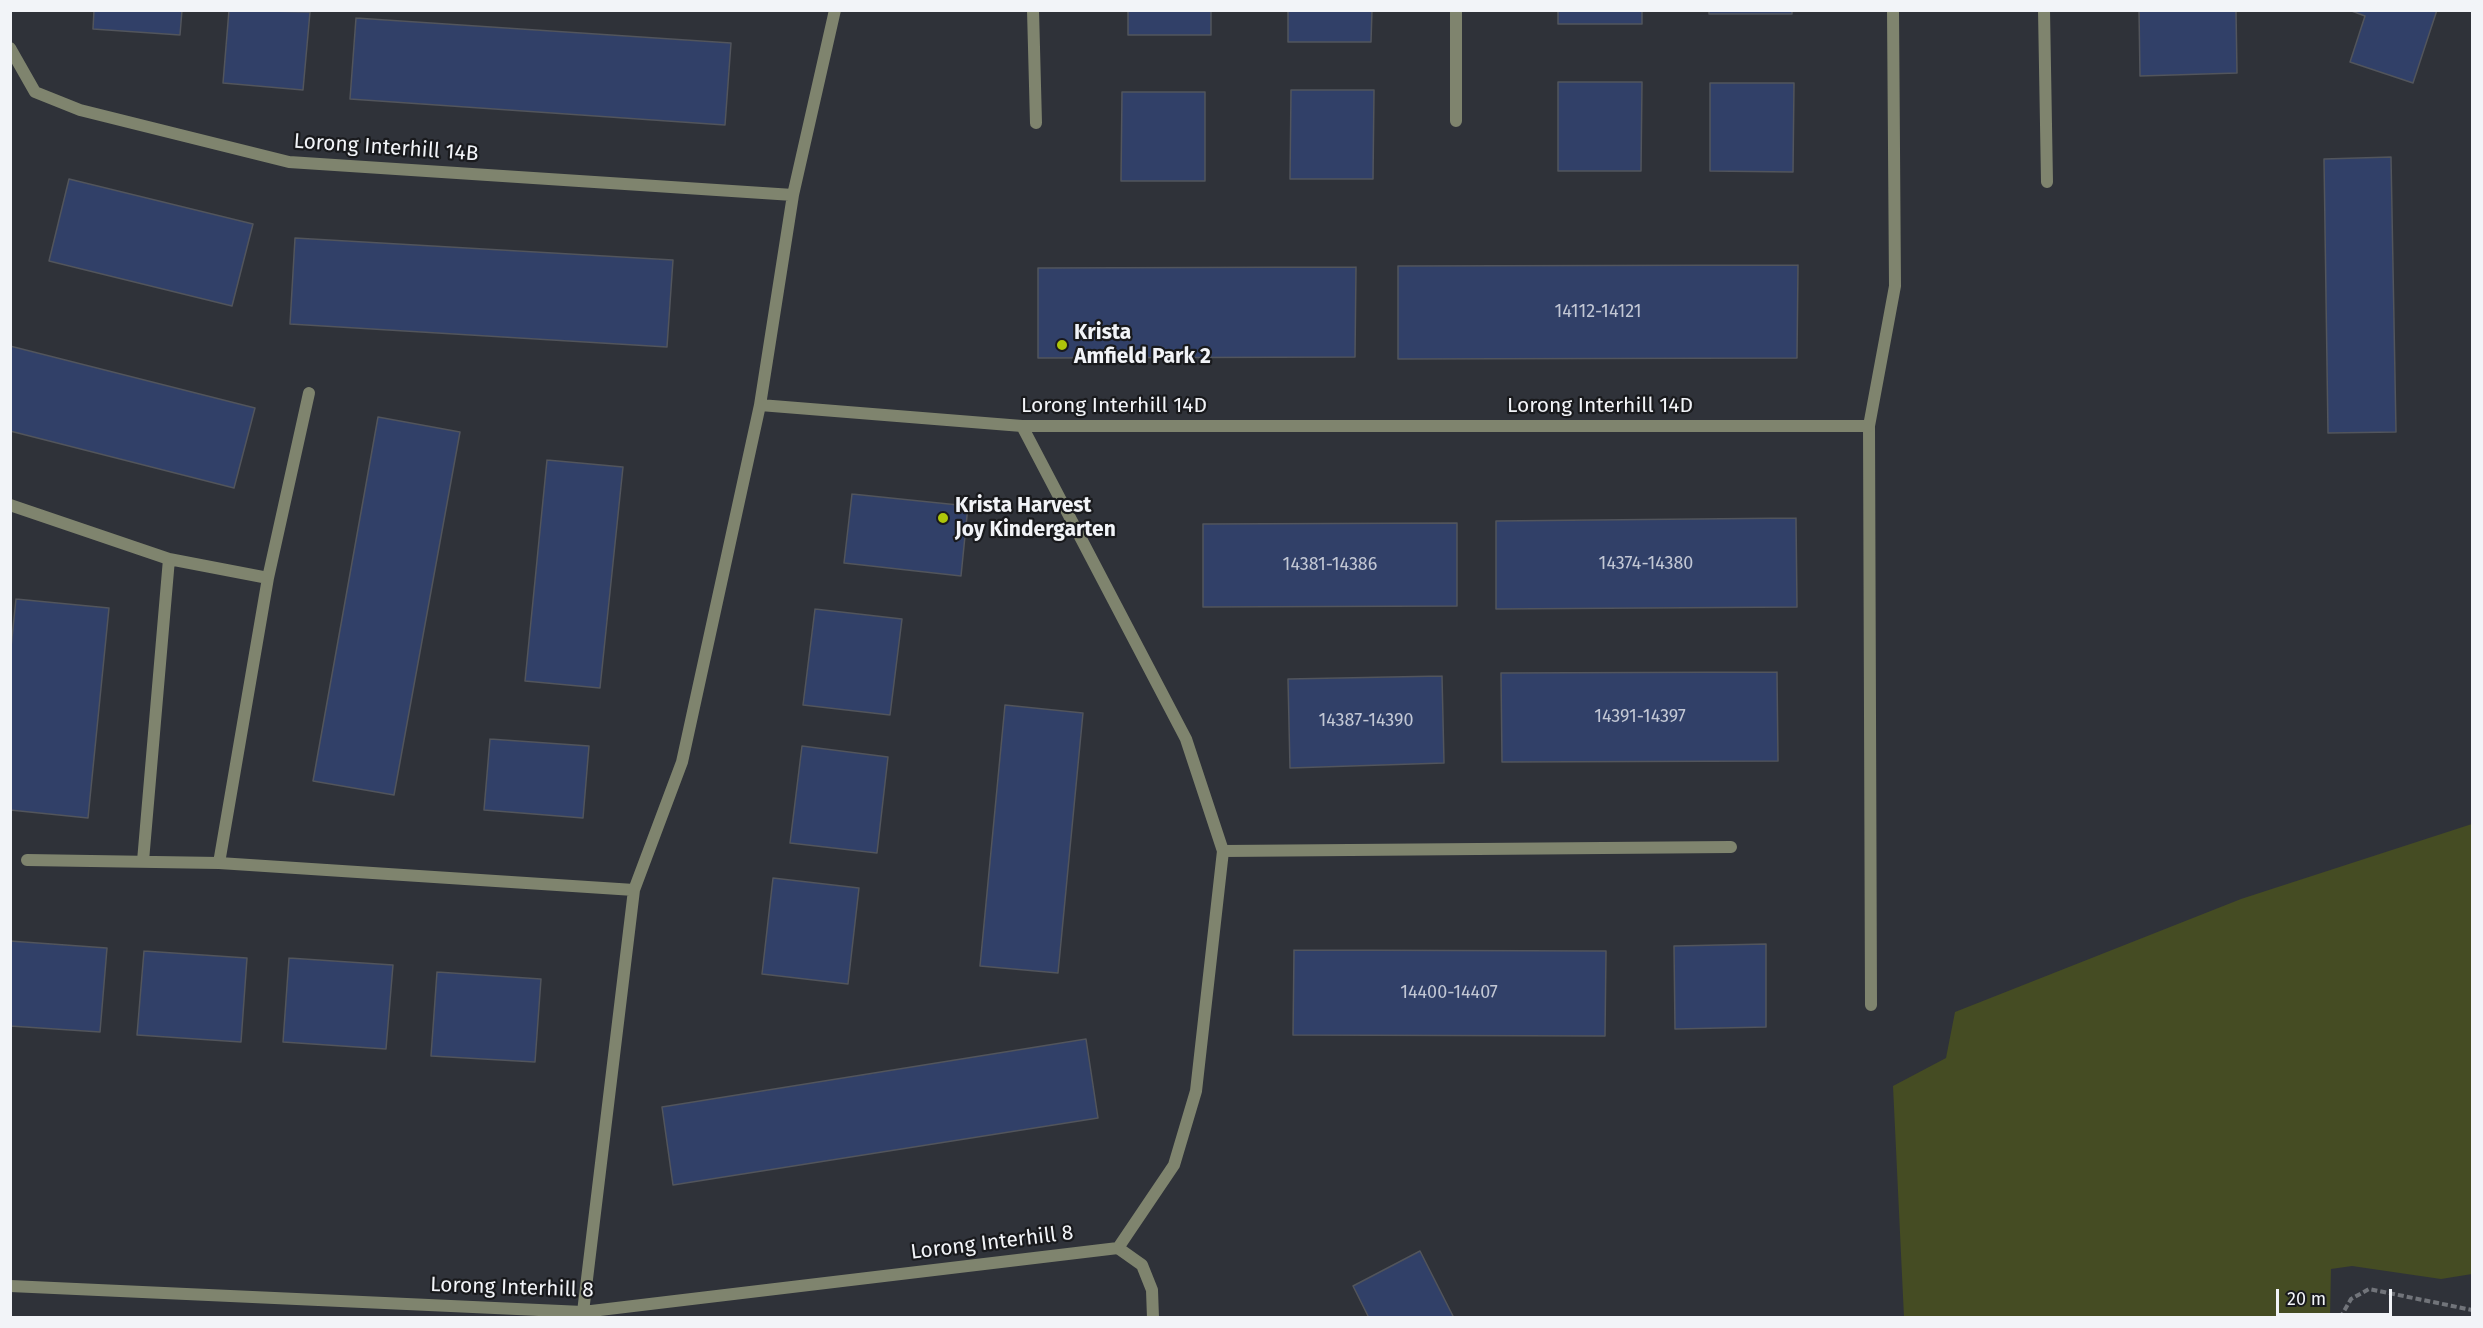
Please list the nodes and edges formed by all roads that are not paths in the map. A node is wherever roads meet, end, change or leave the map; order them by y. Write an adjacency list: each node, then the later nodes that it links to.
1 (835, 10): 10 (street)
2 (1033, 10): 8 (street)
3 (1456, 10): 7 (street)
4 (1893, 10): 14 (street)
5 (2044, 10): 9 (street)
6 (10, 48): 10 (street, Lorong Interhill 14B)
7 (1456, 121)
8 (1036, 123)
9 (2047, 182)
10 (793, 195): 12 (street)
11 (309, 393): 17 (street)
12 (760, 405): 13 (street, Lorong Interhill 14D); 23 (street)
13 (1022, 426): 14 (street, Lorong Interhill 14D); 19 (street)
14 (1869, 426): 24 (street)
15 (10, 505): 16 (street)
16 (169, 559): 17 (street); 21 (street)
17 (268, 578): 22 (street)
18 (1731, 847): 19 (street)
19 (1223, 851): 25 (street)
20 (27, 860): 21 (street)
21 (143, 861): 22 (street)
22 (219, 863): 23 (street)
23 (634, 890): 27 (street)
24 (1871, 1005)
25 (1118, 1248): 27 (street, Lorong Interhill 8); 28 (street)
26 (10, 1287): 27 (street, Lorong Interhill 8)
27 (583, 1312)
28 (1153, 1317)

